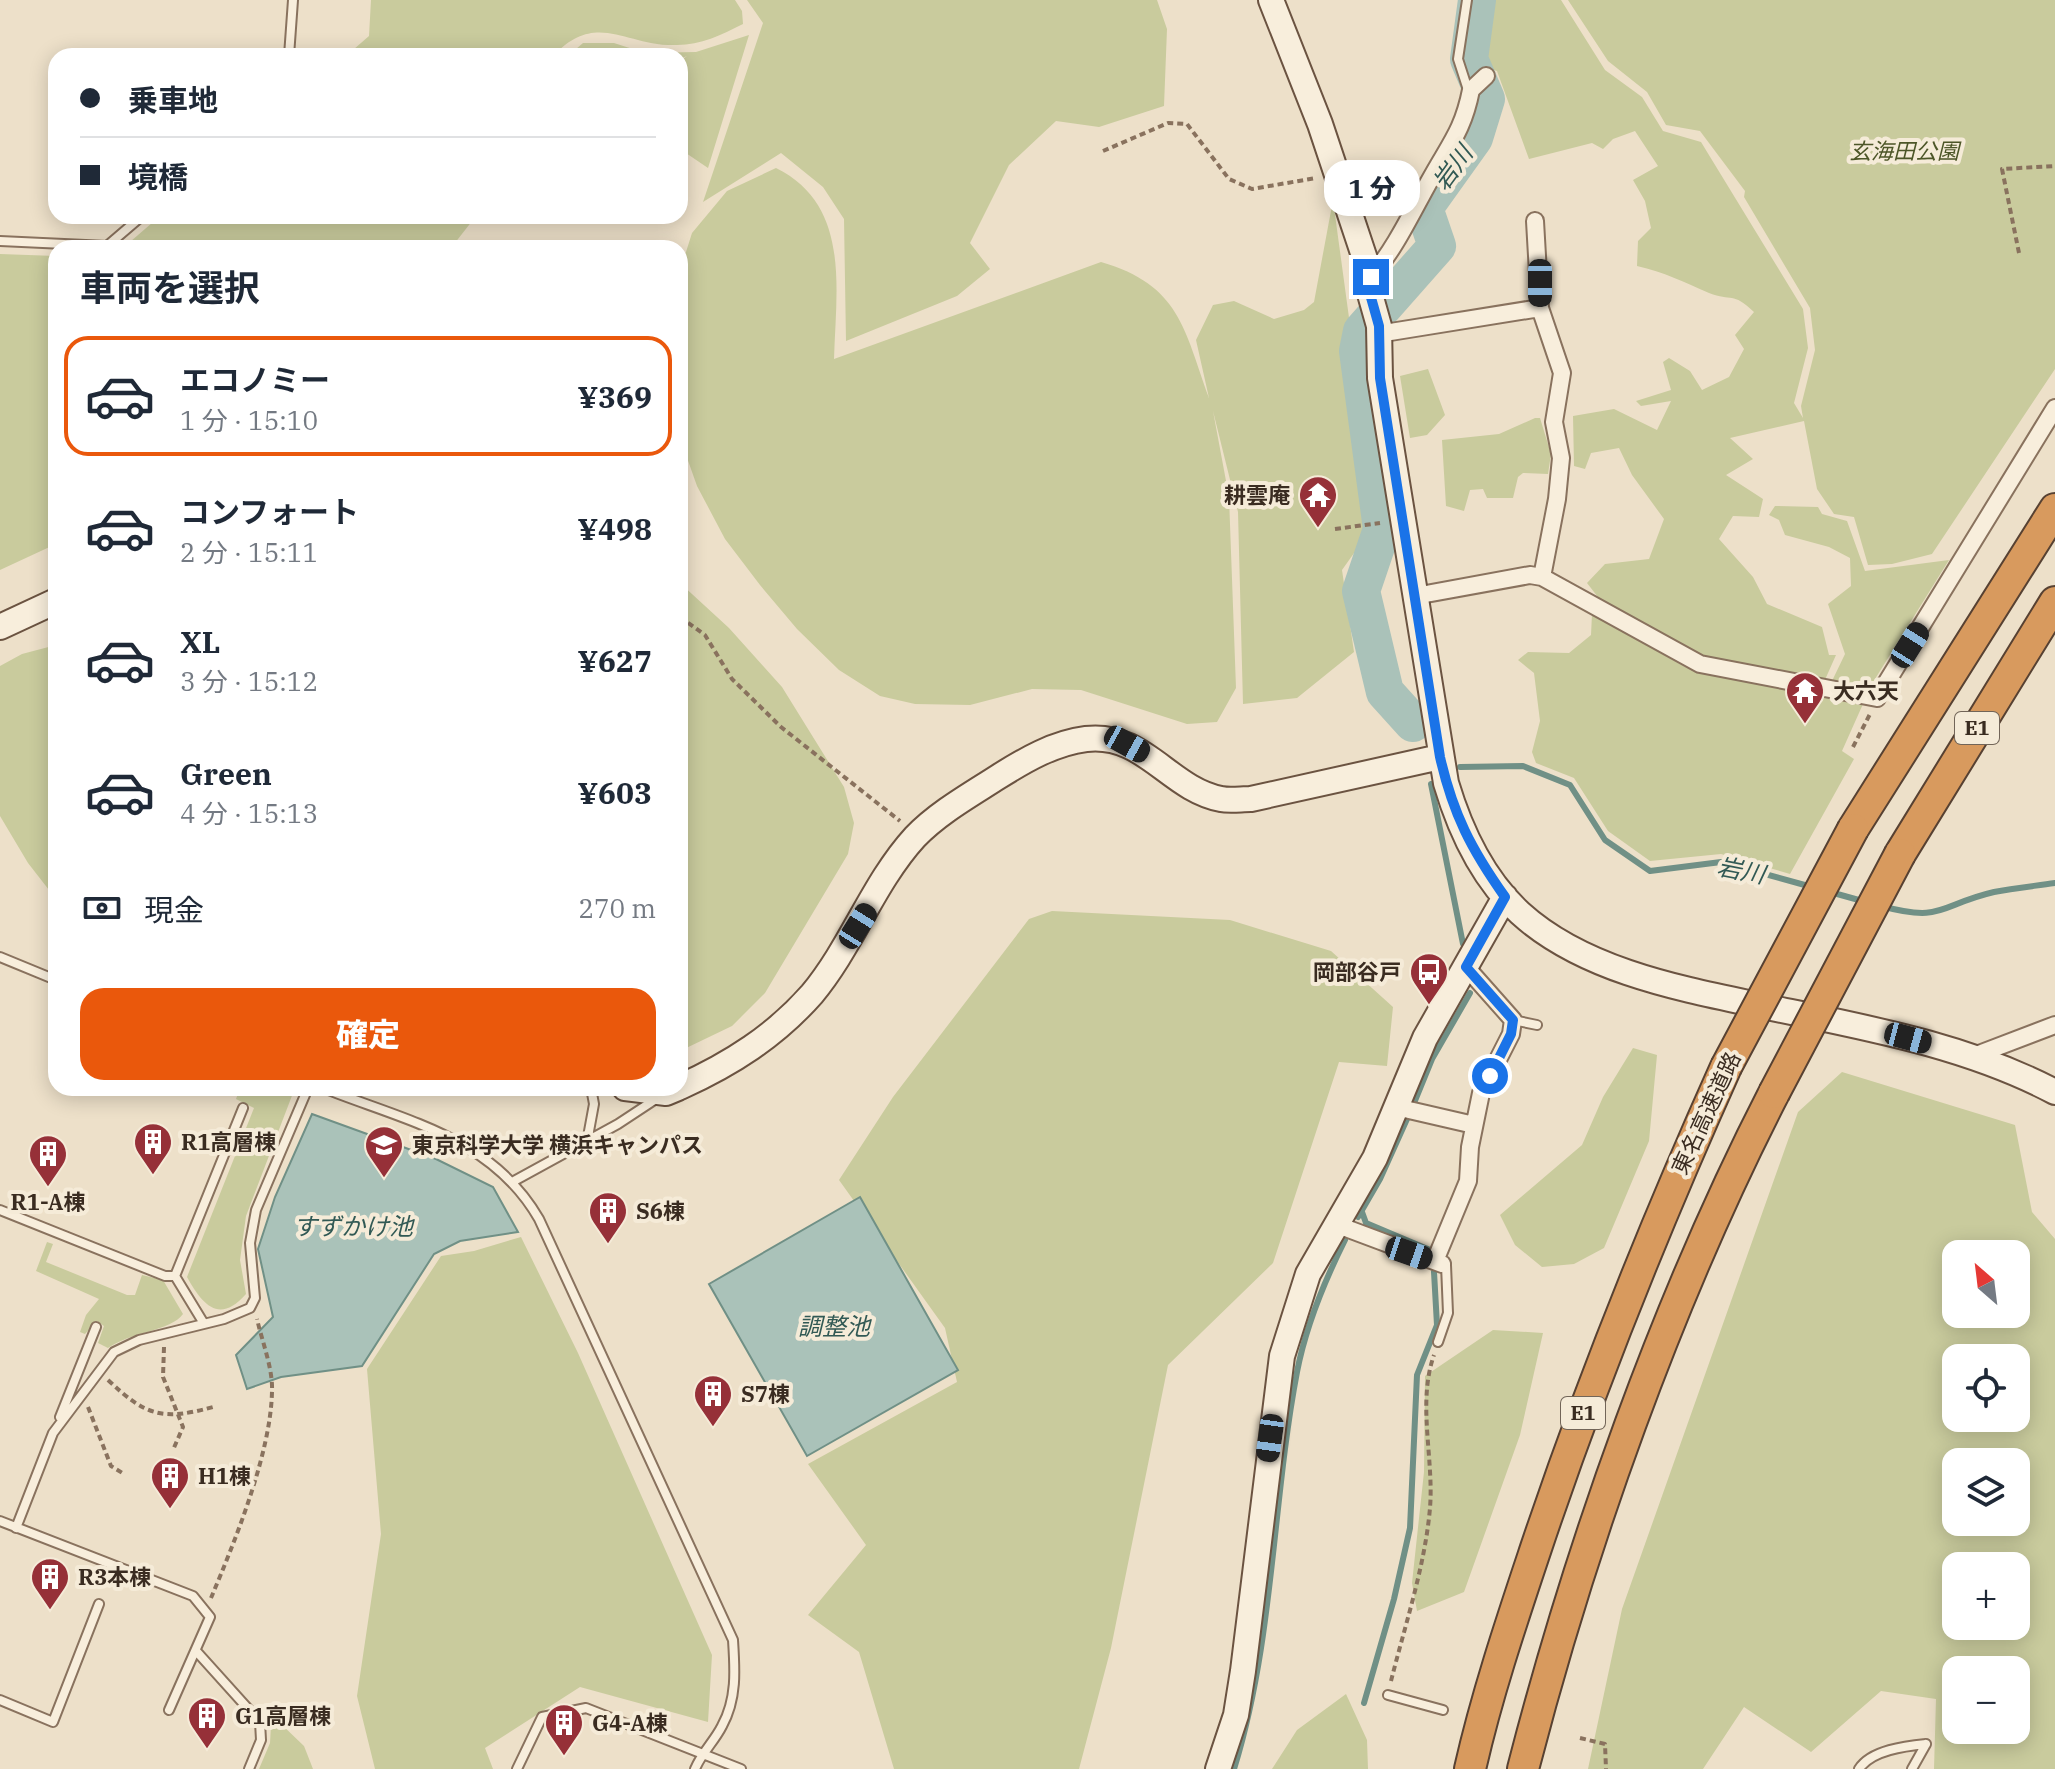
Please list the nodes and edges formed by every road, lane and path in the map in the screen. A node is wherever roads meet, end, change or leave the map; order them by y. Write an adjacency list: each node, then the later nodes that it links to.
1 (293, 0): 4 (lane)
2 (1271, 0): 9 (street)
3 (1467, 0): 6 (lane)
4 (290, 48)
5 (1486, 76): 6 (street)
6 (1470, 92): 16 (street)
7 (1103, 151): 9 (path)
8 (2055, 166): 15 (path)
9 (1338, 174): 16 (street)
10 (1535, 221): 17 (street)
11 (133, 224): 12 (lane)
12 (114, 240)
13 (0, 241): 14 (lane)
14 (48, 243)
15 (2019, 253)
16 (1370, 286): 18 (street)
17 (1540, 308): 18 (street); 23 (street)
18 (1379, 330): 24 (street)
19 (2055, 408): 29 (street)
20 (2055, 509): 84 (highway, 東名高速道路 / E1, bridge)
21 (1375, 524): 22 (path)
22 (1335, 529)
23 (1542, 577): 24 (street); 29 (street)
24 (1415, 596): 31 (street)
25 (2055, 602): 85 (highway, E1, bridge)
26 (48, 605): 28 (street)
27 (688, 623): 32 (path)
28 (0, 627)
29 (1877, 698): 30 (path)
30 (1853, 747)
31 (1440, 757): 32 (street); 33 (street)
32 (917, 836): 41 (street)
33 (1505, 897): 35 (street); 40 (street)
34 (0, 957): 36 (lane)
35 (1466, 967): 37 (street); 47 (street)
36 (48, 977)
37 (1513, 1020): 38 (lane); 49 (street)
38 (1537, 1025)
39 (2055, 1025): 40 (street)
40 (1971, 1057): 42 (street)
41 (688, 1082)
42 (2055, 1092)
43 (305, 1096): 57 (lane)
44 (344, 1096): 51 (lane)
45 (592, 1096): 50 (lane)
46 (663, 1096): 50 (lane)
47 (1396, 1107): 49 (street); 53 (street)
48 (243, 1108): 55 (lane)
49 (1474, 1125): 54 (street)
50 (587, 1142): 51 (lane)
51 (514, 1181): 78 (lane)
52 (0, 1210): 55 (lane)
53 (1335, 1224): 54 (street); 83 (street)
54 (1440, 1263): 60 (lane)
55 (175, 1276): 57 (lane)
56 (257, 1318): 71 (path)
57 (203, 1322): 59 (lane)
58 (96, 1327): 65 (lane)
59 (165, 1333): 61 (lane); 64 (path)
60 (1438, 1342): 73 (path)
61 (97, 1371): 62 (lane); 64 (path)
62 (80, 1395): 65 (lane); 67 (path)
63 (213, 1407): 64 (path)
64 (181, 1416): 66 (path)
65 (53, 1433): 69 (lane)
66 (173, 1450)
67 (124, 1474)
68 (0, 1521): 69 (lane)
69 (16, 1528): 71 (lane)
70 (99, 1604): 74 (lane)
71 (205, 1612): 72 (lane)
72 (197, 1652): 75 (lane); 79 (lane)
73 (1388, 1695): 76 (lane)
74 (0, 1700)
75 (169, 1710)
76 (1443, 1710)
77 (1580, 1738): 86 (path)
78 (702, 1753): 80 (lane); 81 (lane); 82 (lane)
79 (249, 1769)
80 (517, 1769)
81 (695, 1769)
82 (741, 1769)
83 (1218, 1769)
84 (1470, 1769)
85 (1523, 1769)
86 (1606, 1769)
87 (1859, 1769): 88 (lane)
88 (1912, 1769)

